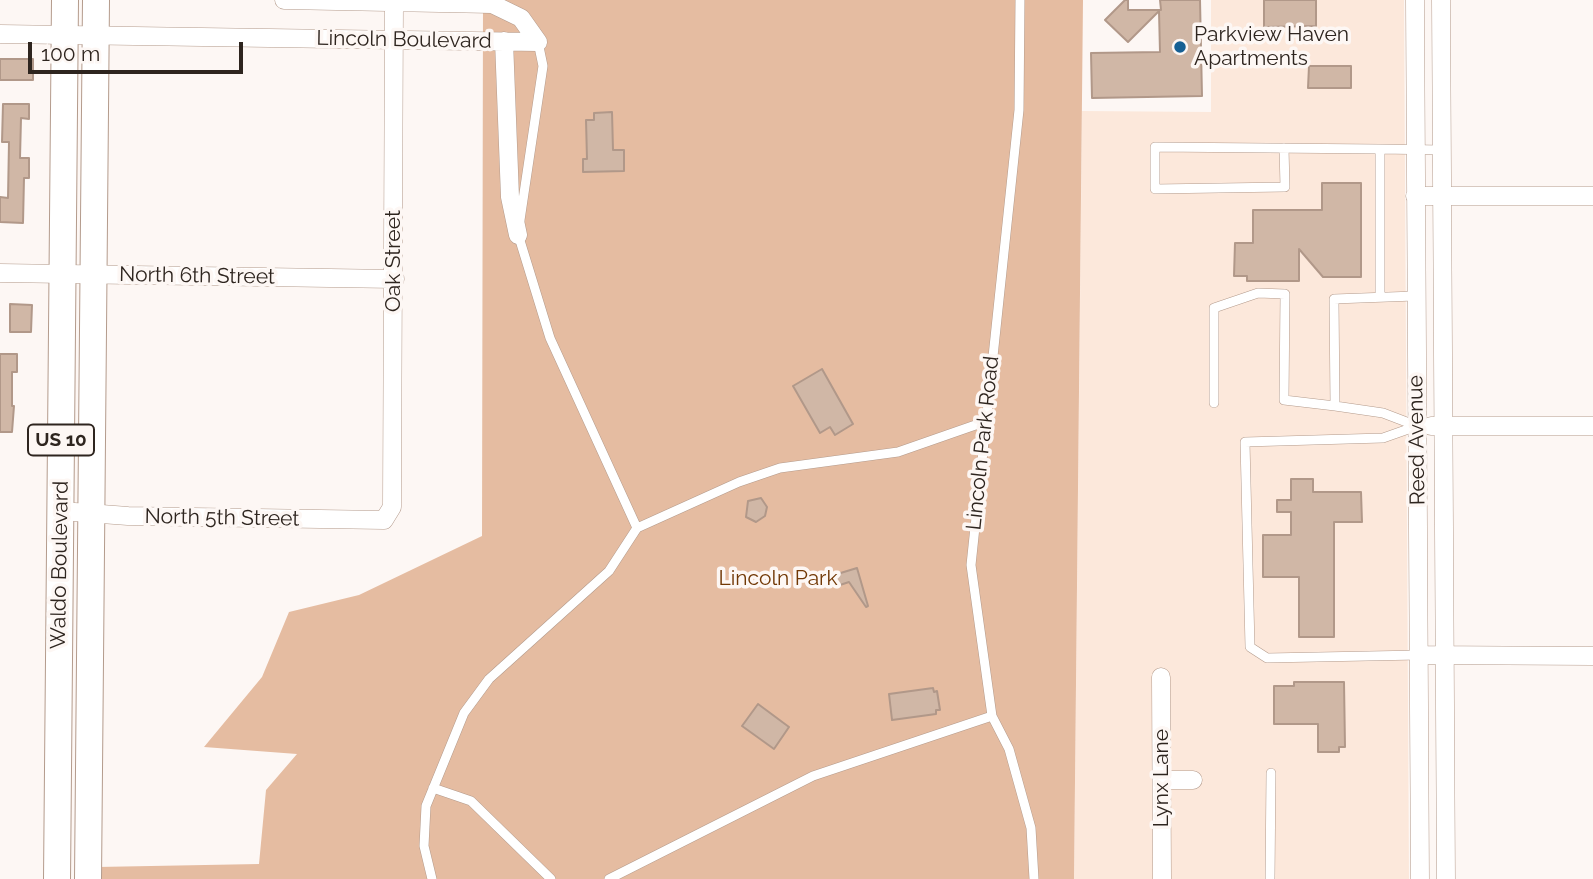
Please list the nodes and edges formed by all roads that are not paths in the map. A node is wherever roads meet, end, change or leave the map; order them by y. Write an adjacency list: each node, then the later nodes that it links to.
1 (65, 0): 9 (main road, Waldo Boulevard / US 10)
2 (96, 0): 10 (main road, Waldo Boulevard / US 10)
3 (284, 0): 7 (street, Lincoln Boulevard)
4 (1020, 0): 30 (lane, Lincoln Park Road)
5 (1415, 0): 16 (street, Reed Avenue)
6 (1441, 0): 17 (street, Reed Avenue)
7 (394, 1): 11 (street, Oak Street); 13 (street, Lincoln Boulevard)
8 (0, 34): 9 (street, Lincoln Boulevard)
9 (65, 35): 10 (street, Lincoln Boulevard); 23 (main road, Waldo Boulevard / US 10)
10 (96, 36): 11 (street, Lincoln Boulevard); 24 (main road, Waldo Boulevard / US 10)
11 (394, 40): 12 (street, Lincoln Boulevard); 25 (street, Oak Street)
12 (504, 41): 13 (street, Lincoln Boulevard); 21 (street)
13 (538, 42): 21 (lane)
14 (1284, 148): 14 (lane); 15 (lane)
15 (1380, 149): 16 (lane); 27 (lane)
16 (1415, 149): 17 (lane); 18 (street, Reed Avenue)
17 (1442, 150): 19 (street, Reed Avenue)
18 (1415, 196): 19 (street); 26 (street, Reed Avenue)
19 (1442, 196): 20 (street); 32 (street, Reed Avenue)
20 (1593, 196)
21 (518, 235): 37 (lane)
22 (0, 273): 23 (street, North 6th Street)
23 (63, 274): 24 (street, North 6th Street); 34 (main road, Waldo Boulevard / US 10)
24 (94, 274): 25 (street, North 6th Street); 35 (main road, Waldo Boulevard / US 10)
25 (395, 279): 36 (street, Oak Street)
26 (1415, 296): 27 (lane); 31 (street, Reed Avenue)
27 (1380, 297): 29 (lane)
28 (1214, 403): 29 (lane)
29 (1335, 406): 31 (lane)
30 (984, 422): 37 (lane); 42 (lane, Lincoln Park Road)
31 (1417, 426): 32 (street); 38 (street, Reed Avenue); 38 (lane)
32 (1443, 426): 33 (street); 39 (street, Reed Avenue)
33 (1593, 426)
34 (61, 511): 35 (street, North 5th Street); 47 (main road, Waldo Boulevard / US 10)
35 (91, 514): 36 (street, North 5th Street); 48 (main road, Waldo Boulevard / US 10)
36 (384, 520)
37 (637, 528): 46 (lane)
38 (1419, 656): 39 (street); 55 (street, Reed Avenue)
39 (1446, 656): 40 (street); 56 (street, Reed Avenue)
40 (1593, 656)
41 (1161, 677): 44 (street, Lynx Lane)
42 (992, 716): 51 (lane); 52 (lane, Lincoln Park Road)
43 (1271, 773): 54 (lane)
44 (1162, 780): 45 (street); 53 (street, Lynx Lane)
45 (1194, 780)
46 (433, 788): 49 (lane); 50 (lane)
47 (57, 879)
48 (88, 879)
49 (432, 879)
50 (551, 879)
51 (609, 879)
52 (1034, 879)
53 (1162, 879)
54 (1270, 879)
55 (1420, 879)
56 (1446, 879)

